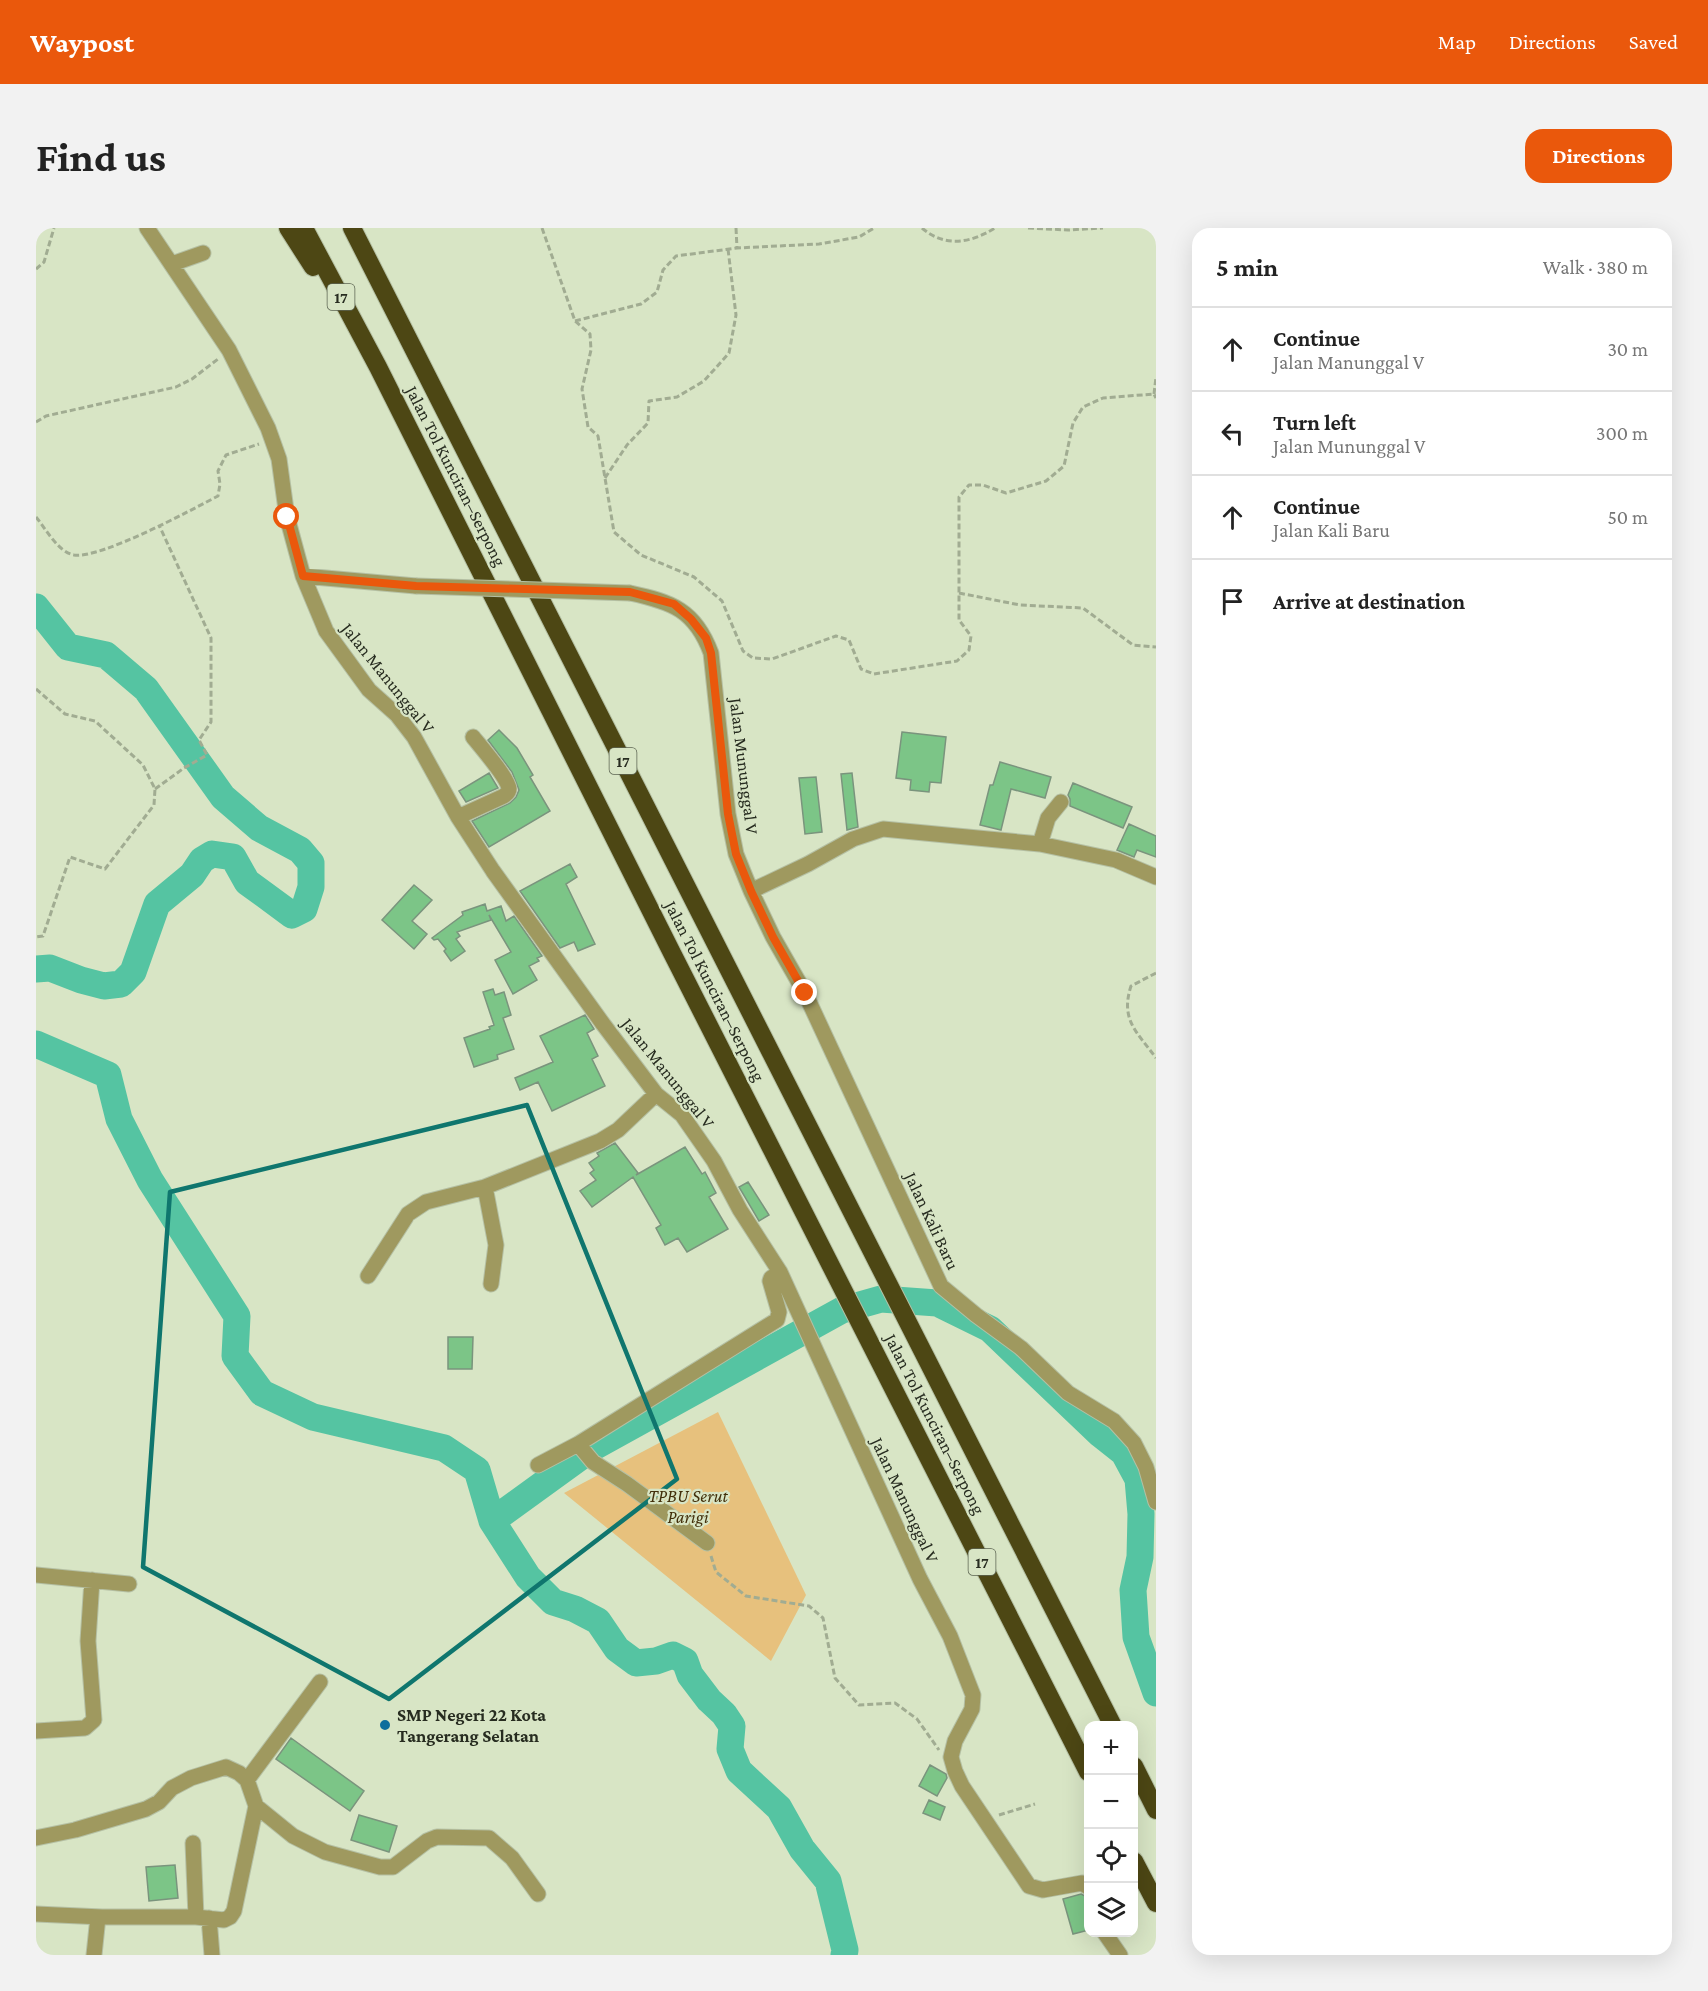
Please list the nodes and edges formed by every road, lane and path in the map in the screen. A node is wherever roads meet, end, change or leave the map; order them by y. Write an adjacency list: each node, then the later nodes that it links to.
1 (54, 228): 18 (path)
2 (147, 228): 17 (street, Jalan Manunggal V)
3 (288, 228): 22 (highway)
4 (304, 228): 22 (highway, Jalan Tol Kunciran–Serpong / 17)
5 (352, 228): 19 (highway, Jalan Tol Kunciran–Serpong / 17)
6 (358, 228): 19 (highway)
7 (542, 228): 20 (path)
8 (736, 228): 14 (path)
9 (874, 228): 14 (path)
10 (922, 228): 11 (path)
11 (995, 228)
12 (1028, 228): 13 (path)
13 (1102, 228)
14 (737, 248): 15 (path)
15 (728, 249): 20 (path); 27 (path)
16 (203, 253): 17 (street)
17 (172, 264): 21 (street, Jalan Manunggal V)
18 (36, 269)
19 (375, 269): 57 (highway, Jalan Tol Kunciran–Serpong / 17)
20 (575, 321): 27 (path)
21 (229, 350): 25 (path); 26 (street, Jalan Manunggal V)
22 (378, 367): 59 (highway, Jalan Tol Kunciran–Serpong / 17)
23 (1156, 377): 24 (path)
24 (1155, 396): 31 (path)
25 (36, 422)
26 (272, 439): 29 (path); 30 (street, Jalan Manunggal V)
27 (605, 478): 31 (path)
28 (36, 517): 29 (path)
29 (159, 525): 35 (path)
30 (303, 576): 37 (street, Jalan Manunggal V); 40 (street, Jalan Mununggal V, bridge)
31 (959, 592): 32 (path)
32 (1156, 647)
33 (36, 689): 35 (path)
34 (473, 737): 37 (street)
35 (155, 789): 41 (path)
36 (1061, 802): 38 (street)
37 (458, 817): 44 (street, Jalan Manunggal V)
38 (1040, 844): 39 (street); 40 (street)
39 (1156, 877)
40 (751, 891): 51 (street, Jalan Kali Baru)
41 (36, 937)
42 (1156, 973): 43 (path)
43 (1156, 1058)
44 (656, 1094): 45 (street); 46 (street, Jalan Manunggal V)
45 (485, 1187): 47 (street); 48 (street)
46 (780, 1272): 49 (street); 60 (street, Jalan Manunggal V)
47 (369, 1276)
48 (491, 1284)
49 (581, 1447): 50 (street); 52 (street)
50 (538, 1465)
51 (1156, 1502)
52 (707, 1543): 60 (path)
53 (36, 1575): 54 (street)
54 (92, 1580): 55 (street); 58 (street)
55 (129, 1584)
56 (320, 1682): 62 (street)
57 (1111, 1721)
58 (36, 1731)
59 (1084, 1762)
60 (955, 1771): 66 (street, Jalan Manunggal V)
61 (1138, 1774): 65 (highway)
62 (247, 1780): 64 (street); 67 (street)
63 (1035, 1804): 66 (path)
64 (256, 1806): 71 (street); 75 (street)
65 (1156, 1810)
66 (986, 1820): 70 (street, Jalan Manunggal V)
67 (36, 1838)
68 (193, 1843): 75 (street)
69 (1138, 1869): 72 (highway)
70 (1084, 1884)
71 (538, 1894)
72 (1156, 1903)
73 (36, 1914): 74 (street)
74 (98, 1917): 75 (street); 77 (street)
75 (203, 1918): 78 (street)
76 (1107, 1937): 79 (street)
77 (94, 1955)
78 (212, 1955)
79 (1120, 1955)

